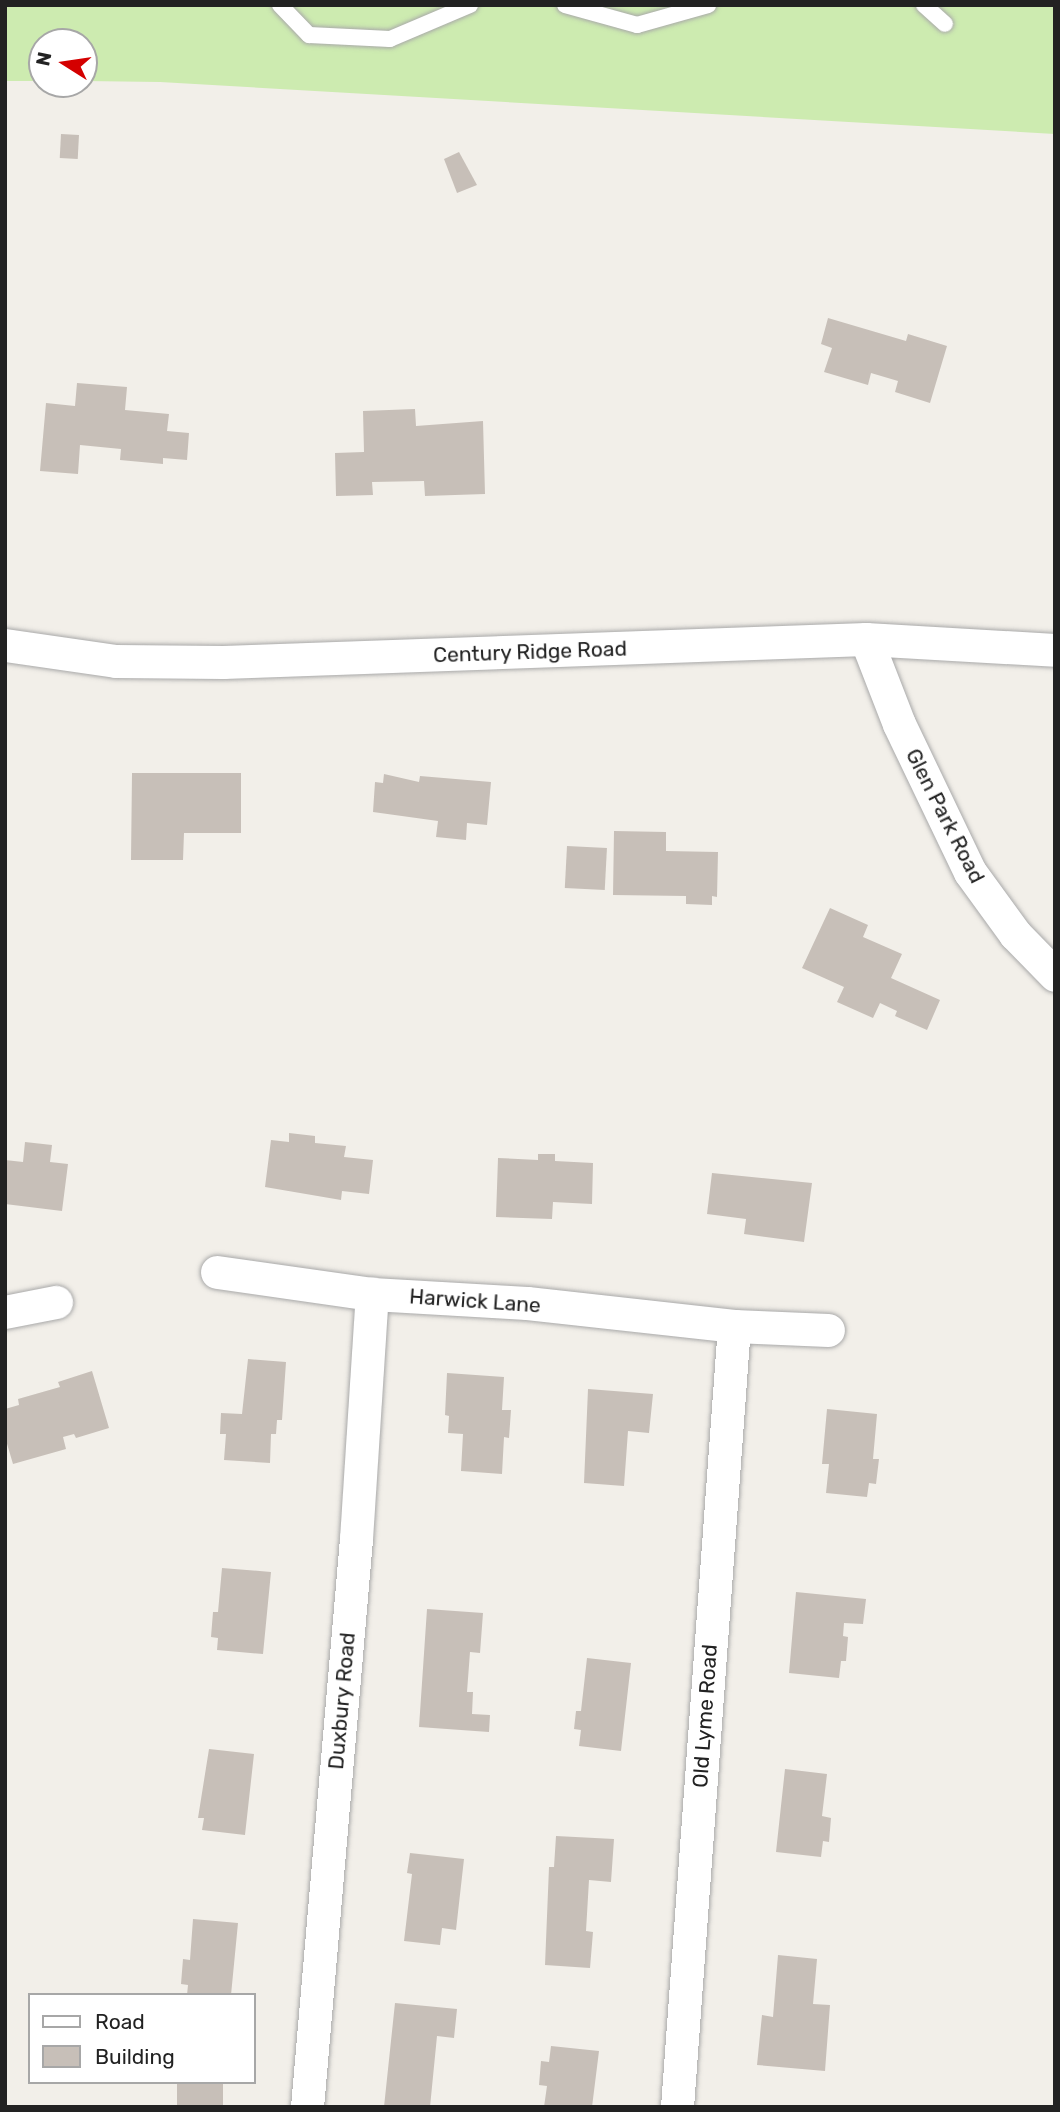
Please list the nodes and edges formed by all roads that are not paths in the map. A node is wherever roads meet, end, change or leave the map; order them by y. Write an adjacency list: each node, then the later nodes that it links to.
1 (280, 5): 2 (lane)
2 (470, 5)
3 (565, 5): 4 (lane)
4 (708, 5)
5 (924, 5): 6 (lane)
6 (945, 24)
7 (866, 639): 8 (street, Century Ridge Road); 9 (street, Century Ridge Road); 10 (street, Glen Park Road)
8 (5, 645)
9 (1055, 649)
10 (1055, 975)
11 (218, 1272): 12 (street, Harwick Lane)
12 (372, 1294): 15 (street, Harwick Lane); 17 (street, Duxbury Road)
13 (56, 1302): 14 (street)
14 (5, 1312)
15 (734, 1326): 16 (street, Harwick Lane); 18 (street, Old Lyme Road)
16 (828, 1331)
17 (307, 2107)
18 (677, 2107)

